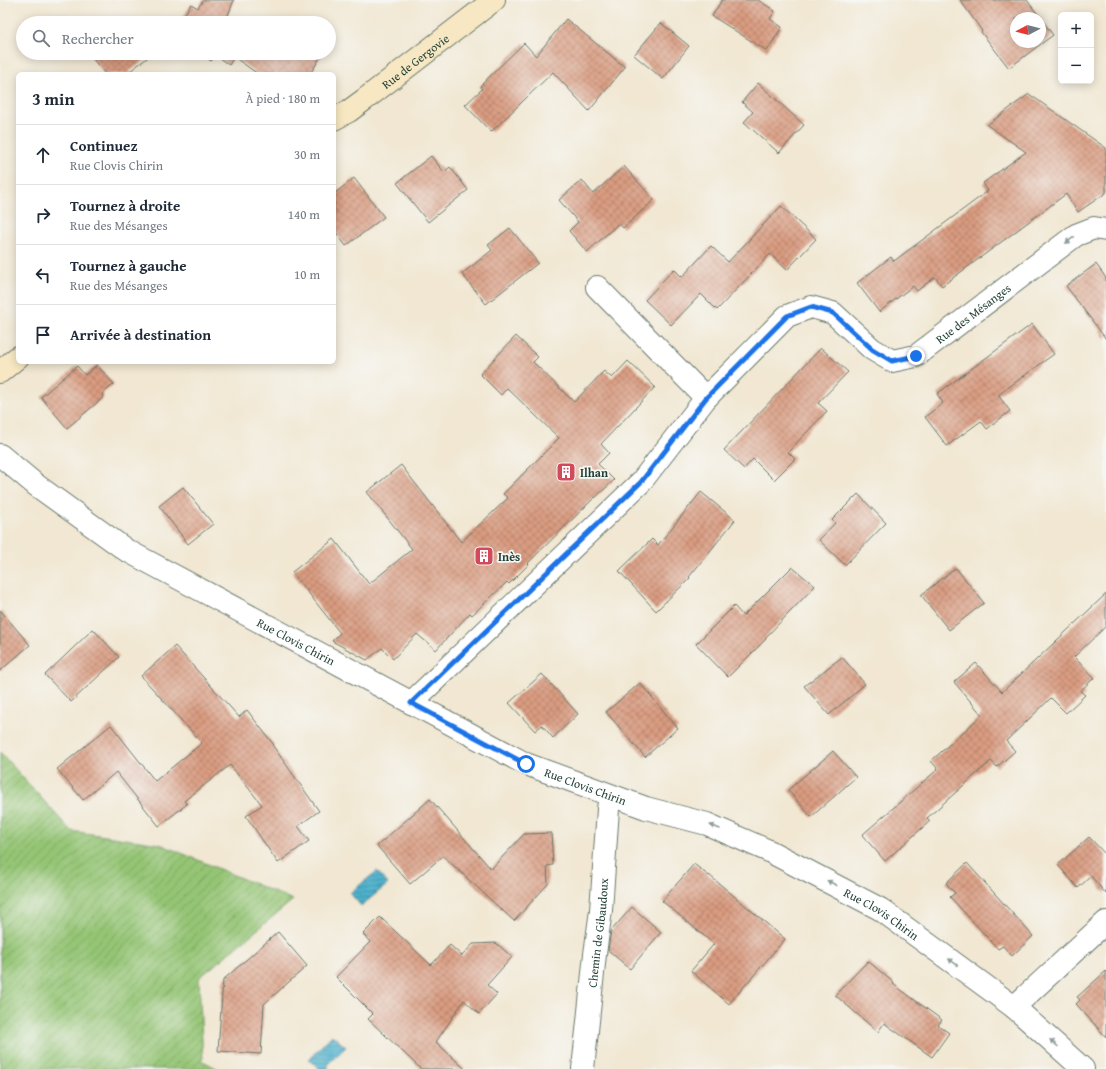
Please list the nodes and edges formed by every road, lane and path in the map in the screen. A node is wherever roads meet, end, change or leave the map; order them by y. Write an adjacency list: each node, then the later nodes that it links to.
1 (494, 0): 2 (main road, Rue de Gergovie)
2 (336, 118)
3 (1106, 230): 7 (street, Rue des Mésanges, one-way to 7)
4 (597, 287): 7 (street)
5 (16, 359): 6 (main road)
6 (0, 372)
7 (706, 398): 9 (street, Rue des Mésanges)
8 (0, 455): 9 (street, Rue Clovis Chirin)
9 (411, 703): 10 (street, Rue Clovis Chirin)
10 (610, 796): 12 (street, Rue Clovis Chirin, one-way to 10); 13 (street, Chemin de Gibaudoux)
11 (1106, 922): 12 (street)
12 (1014, 1007): 14 (street, Rue Clovis Chirin, one-way to 12)
13 (583, 1069)
14 (1083, 1069)

